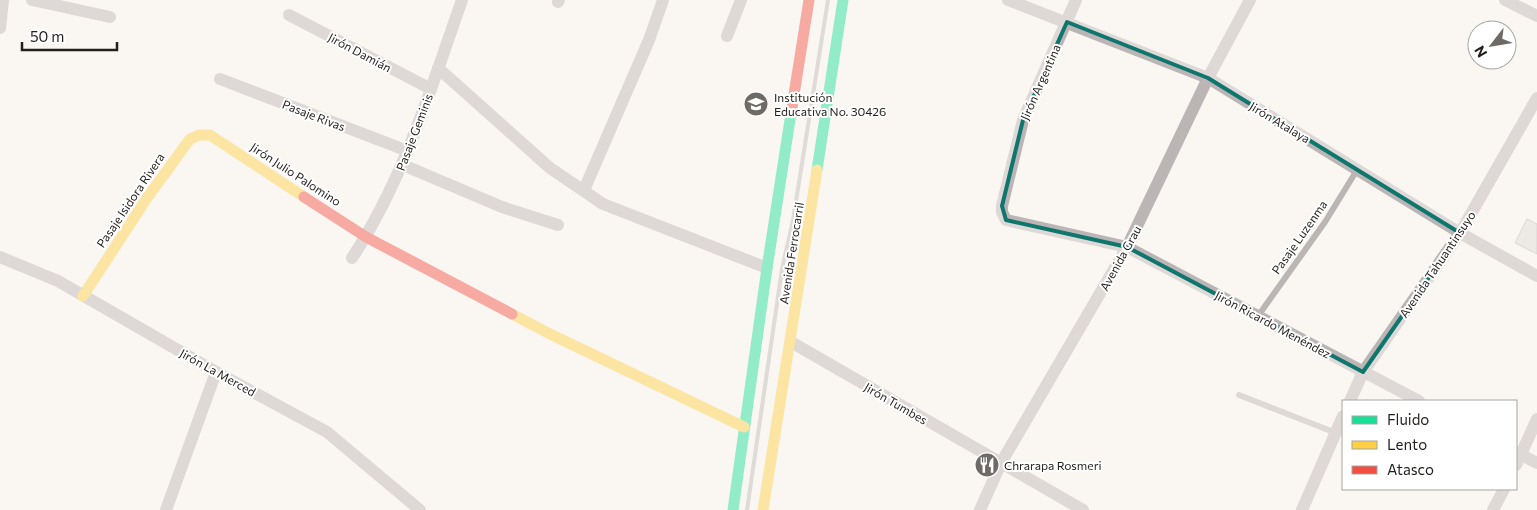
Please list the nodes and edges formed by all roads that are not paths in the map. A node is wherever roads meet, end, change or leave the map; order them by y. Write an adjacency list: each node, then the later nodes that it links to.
1 (3, 0): 16 (street)
2 (32, 0): 14 (street)
3 (462, 0): 19 (street, Pasaje Geminis)
4 (662, 0): 28 (street)
5 (740, 0): 18 (street)
6 (809, 0): 36 (main road, Avenida Ferrocarril)
7 (843, 0): 40 (main road, Avenida Ferrocarril)
8 (1008, 0): 15 (street, Jirón Atalaya)
9 (1076, 0): 15 (street, Jirón Argentina)
10 (1250, 0): 20 (street, Avenida Grau)
11 (1506, 0): 13 (street)
12 (289, 15): 22 (street, Jirón Damián)
13 (1537, 16)
14 (110, 17)
15 (1067, 22): 20 (street, Jirón Atalaya); 29 (street, Jirón Argentina)
16 (0, 23): 17 (street)
17 (0, 28)
18 (727, 36)
19 (438, 68): 22 (street, Pasaje Geminis); 28 (street)
20 (1208, 78): 27 (street, Jirón Atalaya); 33 (street, Avenida Grau)
21 (220, 79): 25 (street, Pasaje Rivas)
22 (431, 89): 25 (street, Pasaje Geminis)
23 (1537, 98): 31 (street, Avenida Tahuantinsuyo)
24 (210, 135): 32 (main road, Jirón Julio Palomino); 38 (main road, Pasaje Isidora Rivera)
25 (408, 151): 26 (street, Pasaje Geminis)
26 (403, 165): 30 (street); 32 (street, Pasaje Geminis)
27 (1357, 170): 31 (street, Jirón Atalaya); 39 (lane, Pasaje Luzenma)
28 (584, 190): 36 (street)
29 (1010, 222): 33 (street, Jirón Ricardo Menéndez)
30 (558, 225)
31 (1460, 233): 37 (street, Jirón Atalaya); 42 (street, Avenida Tahuantinsuyo)
32 (366, 237): 35 (street, Pasaje Geminis); 48 (main road, Jirón Julio Palomino)
33 (1128, 247): 39 (street, Jirón Ricardo Menéndez); 51 (street, Avenida Grau)
34 (0, 257): 38 (street, Jirón La Merced)
35 (352, 258)
36 (767, 268): 48 (main road, Avenida Ferrocarril)
37 (1537, 276)
38 (83, 296): 41 (street, Jirón La Merced)
39 (1258, 316): 42 (street, Jirón Ricardo Menéndez)
40 (791, 342): 51 (street, Jirón Tumbes); 57 (main road, Avenida Ferrocarril)
41 (216, 372): 54 (street); 55 (street, Jirón La Merced)
42 (1363, 372): 44 (street, Avenida Tahuantinsuyo); 45 (street, Jirón Ricardo Menéndez)
43 (1239, 395): 49 (lane)
44 (1350, 400)
45 (1417, 400)
46 (1342, 418): 49 (street)
47 (1537, 420): 50 (street)
48 (744, 426): 56 (main road, Avenida Ferrocarril)
49 (1336, 433): 60 (street)
50 (1517, 457): 52 (street)
51 (1001, 463): 58 (street, Avenida Grau); 59 (street, Jirón Tumbes)
52 (1537, 464)
53 (1503, 490): 61 (street)
54 (166, 510)
55 (420, 510)
56 (733, 510)
57 (763, 510)
58 (980, 510)
59 (1083, 510)
60 (1302, 510)
61 (1493, 510)

